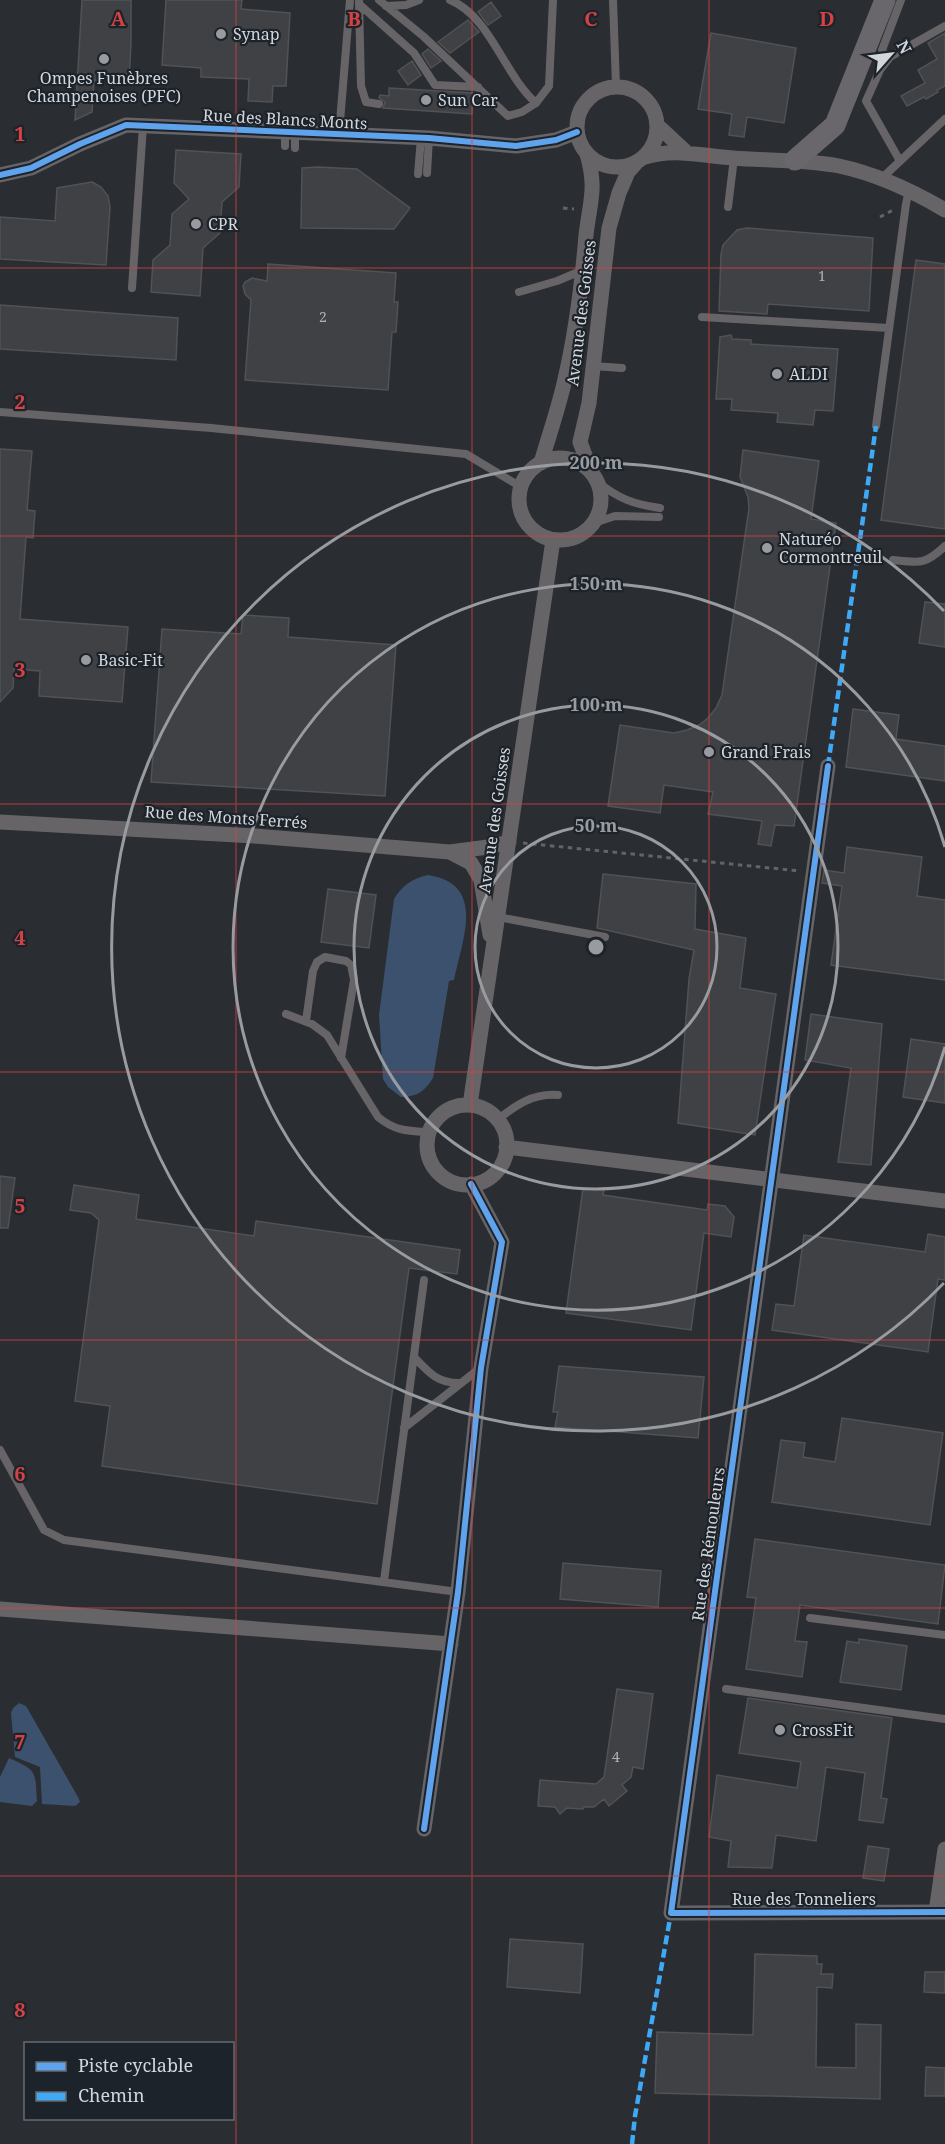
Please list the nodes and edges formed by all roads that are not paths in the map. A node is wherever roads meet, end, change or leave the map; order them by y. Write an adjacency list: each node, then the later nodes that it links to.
1 (350, 0): 21 (lane)
2 (379, 0): 10 (lane)
3 (419, 0): 10 (lane)
4 (450, 0): 15 (lane)
5 (553, 0): 15 (lane)
6 (613, 0): 13 (lane)
7 (885, 0): 27 (main road)
8 (901, 0): 12 (lane)
9 (359, 2): 14 (lane); 16 (lane)
10 (386, 6): 14 (lane)
11 (945, 26): 12 (lane)
12 (888, 60): 28 (lane)
13 (616, 86): 18 (street); 20 (street)
14 (478, 87): 15 (lane)
15 (536, 103)
16 (379, 104)
17 (945, 119): 28 (lane)
18 (657, 125): 23 (street); 26 (street)
19 (143, 126): 21 (street, Rue des Blancs Monts); 30 (street, Rue des Blancs Monts); 36 (lane)
20 (577, 132): 22 (street, Rue des Blancs Monts); 24 (street)
21 (339, 134): 22 (street, Rue des Blancs Monts)
22 (425, 138): 29 (lane)
23 (685, 151): 25 (street); 26 (street)
24 (587, 154): 26 (street); 35 (street, Avenue des Goisses)
25 (734, 158): 27 (street); 33 (lane)
26 (639, 160): 40 (street, Avenue des Goisses)
27 (795, 160): 31 (street)
28 (900, 161): 31 (lane)
29 (423, 174)
30 (0, 175)
31 (882, 178): 32 (street)
32 (909, 189): 34 (street); 39 (lane)
33 (728, 207)
34 (945, 210)
35 (583, 270): 37 (lane); 44 (street, Avenue des Goisses)
36 (132, 288)
37 (519, 291)
38 (702, 317): 39 (lane)
39 (889, 328): 43 (lane)
40 (593, 366): 41 (lane); 45 (street, Avenue des Goisses)
41 (622, 368)
42 (0, 412): 46 (lane)
43 (876, 426)
44 (541, 463): 45 (street); 46 (street)
45 (594, 476): 47 (lane); 49 (street)
46 (521, 487): 50 (street)
47 (660, 508)
48 (659, 517): 49 (lane)
49 (594, 523): 50 (street)
50 (553, 540): 55 (street, Avenue des Goisses)
51 (945, 546): 52 (lane)
52 (893, 560)
53 (828, 766): 68 (street, Rue des Rémouleurs)
54 (0, 822): 56 (street, Rue des Monts Ferrés)
55 (509, 842): 56 (street, Rue des Monts Ferrés); 57 (street, Avenue des Goisses)
56 (450, 852): 59 (street, Rue des Monts Ferrés)
57 (498, 917): 58 (lane); 59 (street, Avenue des Goisses)
58 (605, 937)
59 (492, 951): 64 (street, Avenue des Goisses)
60 (286, 1014): 61 (lane)
61 (306, 1021): 62 (lane); 62 (lane)
62 (341, 1058): 66 (lane)
63 (558, 1095): 65 (lane)
64 (470, 1105): 65 (street); 66 (street)
65 (497, 1120): 67 (street)
66 (428, 1132): 69 (street)
67 (506, 1147): 68 (street); 69 (street)
68 (771, 1179): 70 (street); 88 (street, Rue des Rémouleurs)
69 (471, 1184): 73 (street)
70 (945, 1202)
71 (424, 1280): 72 (lane)
72 (414, 1357): 74 (lane); 75 (lane)
73 (481, 1368): 74 (lane); 78 (street)
74 (462, 1382): 75 (lane)
75 (404, 1428): 77 (lane)
76 (0, 1450): 77 (lane)
77 (384, 1581): 78 (lane)
78 (458, 1592): 82 (street)
79 (0, 1609): 82 (street)
80 (810, 1618): 81 (lane)
81 (945, 1635)
82 (451, 1644): 85 (street)
83 (726, 1689): 84 (lane)
84 (945, 1719)
85 (424, 1828)
86 (945, 1849): 87 (street)
87 (941, 1912): 88 (street, Rue des Tonneliers)
88 (671, 1913)

